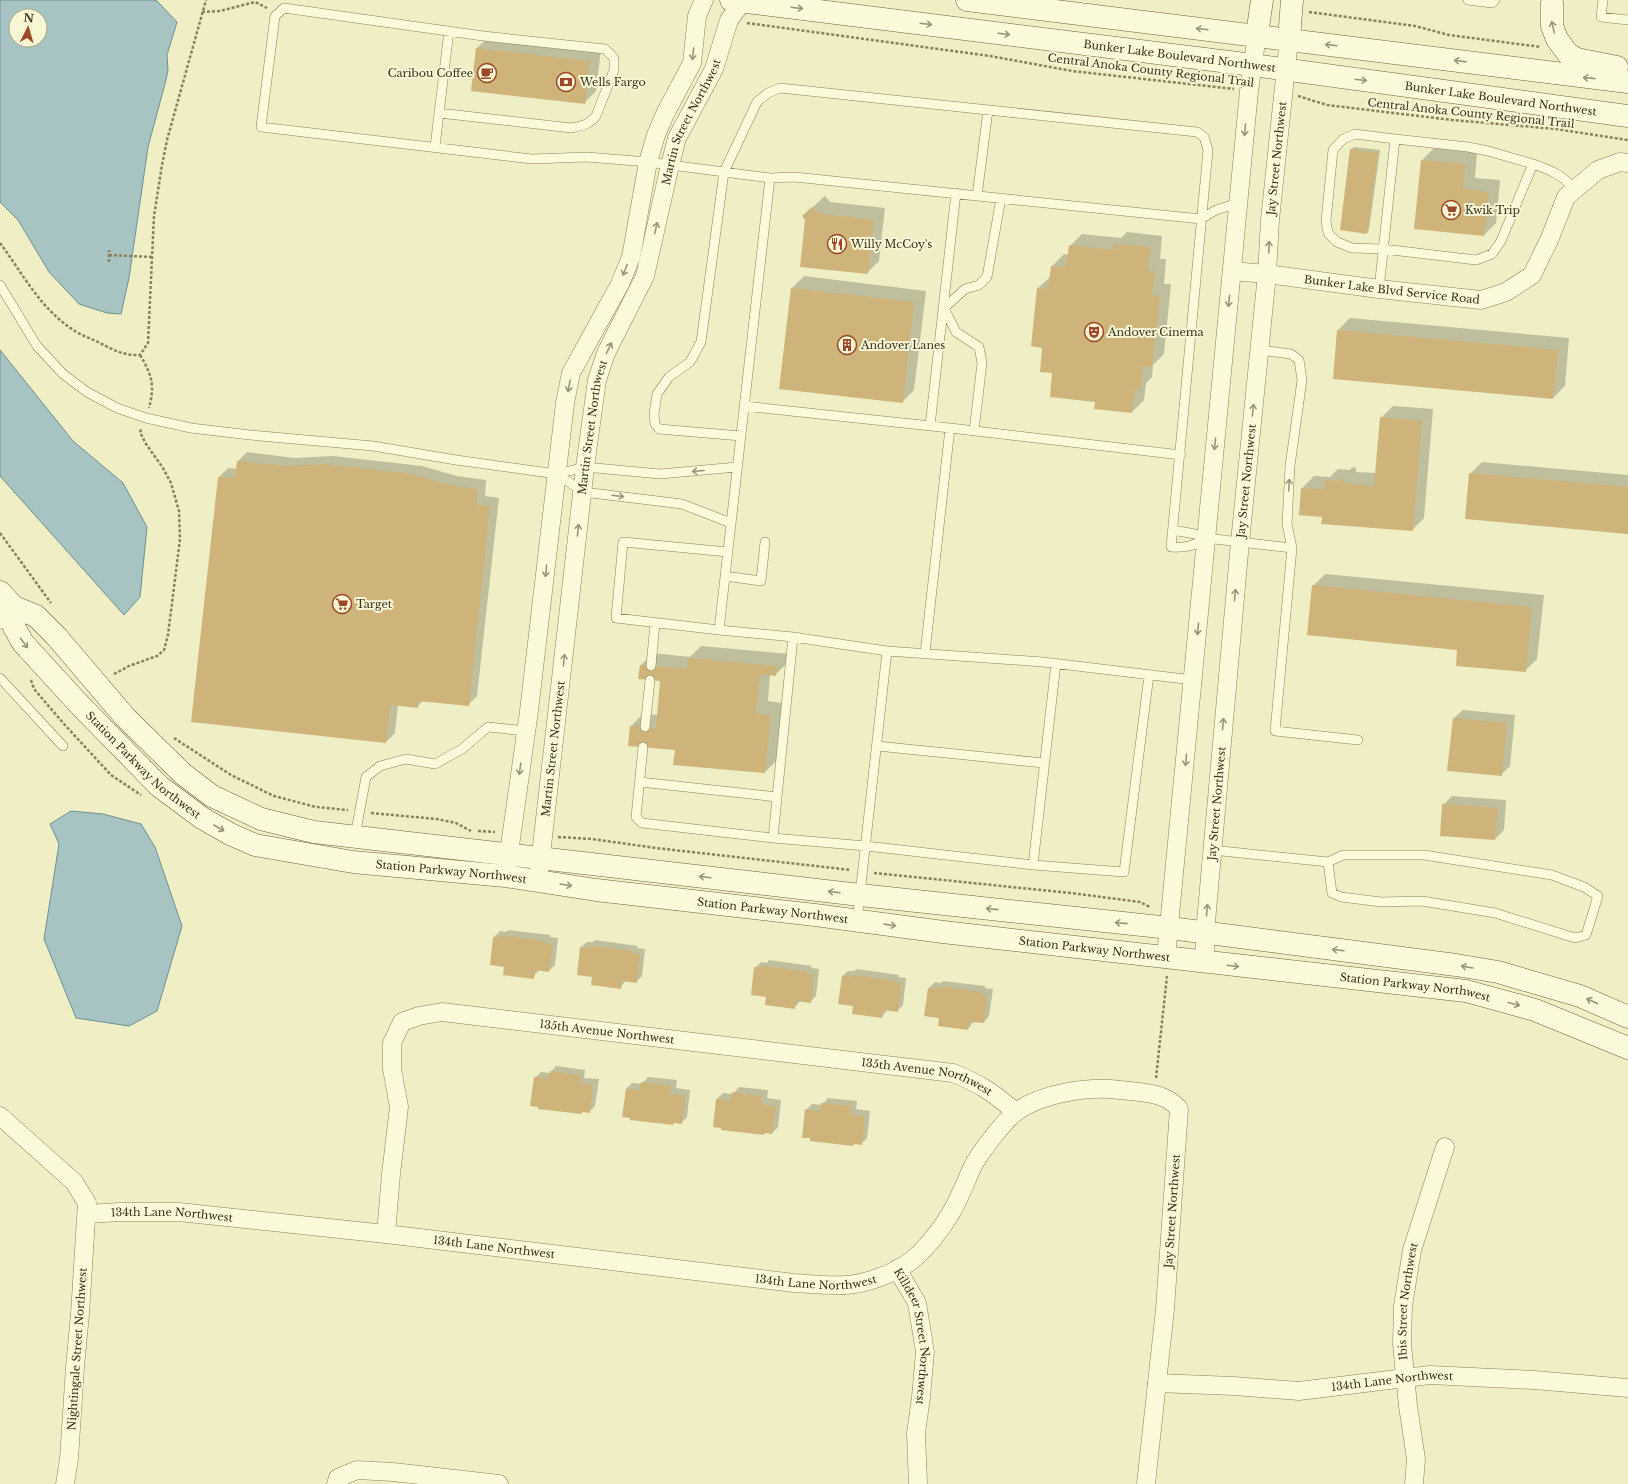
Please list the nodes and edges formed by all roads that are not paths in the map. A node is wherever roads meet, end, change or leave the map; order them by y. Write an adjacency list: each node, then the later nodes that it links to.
1 (704, 0): 23 (street, Martin Street Northwest, one-way to 23)
2 (967, 0): 12 (street, one-way to 2)
3 (1262, 0): 12 (street)
4 (1468, 0): 5 (lane)
5 (1495, 0)
6 (1603, 0): 10 (lane)
7 (1552, 2): 15 (street, one-way to 7)
8 (1300, 6): 13 (street, Jay Street Northwest)
9 (739, 8): 14 (street, Bunker Lake Boulevard Northwest, one-way to 14); 26 (street, Martin Street Northwest)
10 (1628, 20)
11 (449, 31): 19 (lane); 19 (lane); 22 (lane)
12 (1257, 35): 13 (street); 14 (street)
13 (1289, 39): 16 (street, Jay Street Northwest); 17 (street, one-way to 13)
14 (1253, 65): 16 (street, Bunker Lake Boulevard Northwest); 33 (street, one-way to 33)
15 (1628, 68)
16 (1286, 70): 20 (street, Bunker Lake Boulevard Northwest, one-way to 20); 37 (street, Jay Street Northwest, one-way to 16)
17 (1628, 82)
18 (988, 110): 27 (lane); 31 (lane); 34 (lane)
19 (439, 113): 22 (lane)
20 (1628, 116)
21 (1395, 140): 25 (lane); 35 (lane); 35 (lane)
22 (435, 147): 23 (lane)
23 (648, 162): 26 (lane); 50 (street, Martin Street Northwest, one-way to 50)
24 (1628, 163): 29 (street, Bunker Lake Blvd Service Road)
25 (1533, 164): 29 (lane); 35 (lane)
26 (670, 165): 27 (lane); 48 (street, Martin Street Northwest, one-way to 26)
27 (724, 172): 28 (lane); 46 (lane)
28 (770, 178): 30 (lane); 42 (lane)
29 (1575, 189): 39 (street, Bunker Lake Blvd Service Road)
30 (956, 193): 31 (lane); 40 (lane)
31 (977, 196): 32 (lane)
32 (1001, 198): 34 (lane); 40 (lane)
33 (1238, 203): 34 (lane); 36 (street)
34 (1201, 219): 47 (lane)
35 (1383, 249): 39 (lane)
36 (1232, 271): 37 (street, Bunker Lake Blvd Service Road); 54 (street, one-way to 54)
37 (1267, 274): 39 (street, Bunker Lake Blvd Service Road); 41 (street, Jay Street Northwest)
38 (0, 285): 50 (lane)
39 (1379, 289)
40 (944, 308): 43 (lane); 45 (lane)
41 (1260, 350): 56 (street, Jay Street Northwest, one-way to 41); 57 (lane, one-way to 41)
42 (744, 406): 43 (lane); 46 (lane)
43 (930, 426): 44 (lane)
44 (950, 428): 45 (lane); 65 (lane)
45 (974, 431): 47 (lane)
46 (741, 436): 49 (lane)
47 (1181, 455): 53 (lane)
48 (585, 467): 49 (lane, one-way to 48); 50 (lane); 51 (street, Martin Street Northwest)
49 (737, 467): 52 (lane)
50 (557, 474): 51 (lane); 73 (street, Martin Street Northwest, one-way to 73)
51 (583, 492): 52 (lane, one-way to 52); 86 (street, Martin Street Northwest, one-way to 51)
52 (731, 523): 58 (lane)
53 (1173, 530): 54 (lane); 54 (lane)
54 (1206, 538): 56 (lane); 71 (street, one-way to 71)
55 (765, 542): 59 (lane)
56 (1240, 542): 57 (lane); 85 (street, Jay Street Northwest, one-way to 56)
57 (1292, 548): 74 (lane)
58 (728, 552): 59 (lane); 61 (lane)
59 (725, 576): 62 (lane)
60 (5, 606): 81 (street, Station Parkway Northwest); 87 (street, Station Parkway Northwest, one-way to 87)
61 (655, 623): 62 (lane); 67 (lane)
62 (719, 630): 63 (lane)
63 (793, 637): 64 (lane); 80 (lane)
64 (887, 651): 65 (lane); 76 (lane)
65 (925, 653): 66 (lane)
66 (1056, 663): 68 (lane); 78 (lane)
67 (651, 666)
68 (1149, 674): 71 (lane); 89 (lane)
69 (0, 678): 75 (lane)
70 (650, 680): 72 (lane)
71 (1193, 680): 94 (street, one-way to 94)
72 (645, 727)
73 (526, 731): 81 (lane); 83 (street, Martin Street Northwest, one-way to 83)
74 (1358, 740)
75 (64, 746)
76 (877, 746): 78 (lane); 84 (lane)
77 (643, 747): 79 (lane)
78 (1044, 764): 89 (lane)
79 (640, 782): 80 (lane); 82 (lane)
80 (777, 797): 82 (lane)
81 (355, 836): 83 (street, Station Parkway Northwest); 87 (street)
82 (773, 838): 84 (lane)
83 (510, 844): 86 (street, Station Parkway Northwest); 90 (street, Martin Street Northwest)
84 (866, 846): 89 (lane); 92 (lane)
85 (1212, 850): 88 (lane); 95 (street, Jay Street Northwest, one-way to 85)
86 (541, 858): 91 (street, Martin Street Northwest); 92 (street, Station Parkway Northwest, one-way to 86)
87 (353, 862): 90 (street, Station Parkway Northwest)
88 (1328, 862): 88 (lane)
89 (1033, 865)
90 (505, 876): 91 (street, Station Parkway Northwest)
91 (538, 881): 93 (street, Station Parkway Northwest, one-way to 93)
92 (860, 895): 93 (lane); 94 (street, Station Parkway Northwest, one-way to 92)
93 (857, 920): 97 (street, Station Parkway Northwest, one-way to 97)
94 (1170, 928): 95 (street, Station Parkway Northwest); 97 (street)
95 (1205, 933): 96 (street, Jay Street Northwest); 98 (street, Station Parkway Northwest, one-way to 95)
96 (1205, 962): 97 (street, Station Parkway Northwest); 99 (street, Station Parkway Northwest, one-way to 99)
97 (1167, 965)
98 (1628, 1017)
99 (1628, 1046)
100 (1016, 1112): 104 (street, 135th Avenue Northwest); 105 (street, Killdeer Street Northwest); 107 (street, Jay Street Northwest)
101 (0, 1116): 103 (street, Nightingale Street Northwest)
102 (1445, 1147): 106 (street, Ibis Street Northwest)
103 (87, 1214): 104 (street, 134th Lane Northwest); 110 (street, Nightingale Street Northwest)
104 (386, 1234): 105 (street, 134th Lane Northwest)
105 (897, 1269): 112 (street, Killdeer Street Northwest)
106 (1405, 1378): 107 (street, 134th Lane Northwest); 108 (street, 134th Lane Northwest); 114 (street, Ibis Street Northwest)
107 (1157, 1383): 113 (street, Jay Street Northwest)
108 (1628, 1388)
109 (337, 1481): 111 (street)
110 (65, 1484)
111 (499, 1484)
112 (918, 1484)
113 (1146, 1484)
114 (1414, 1484)

